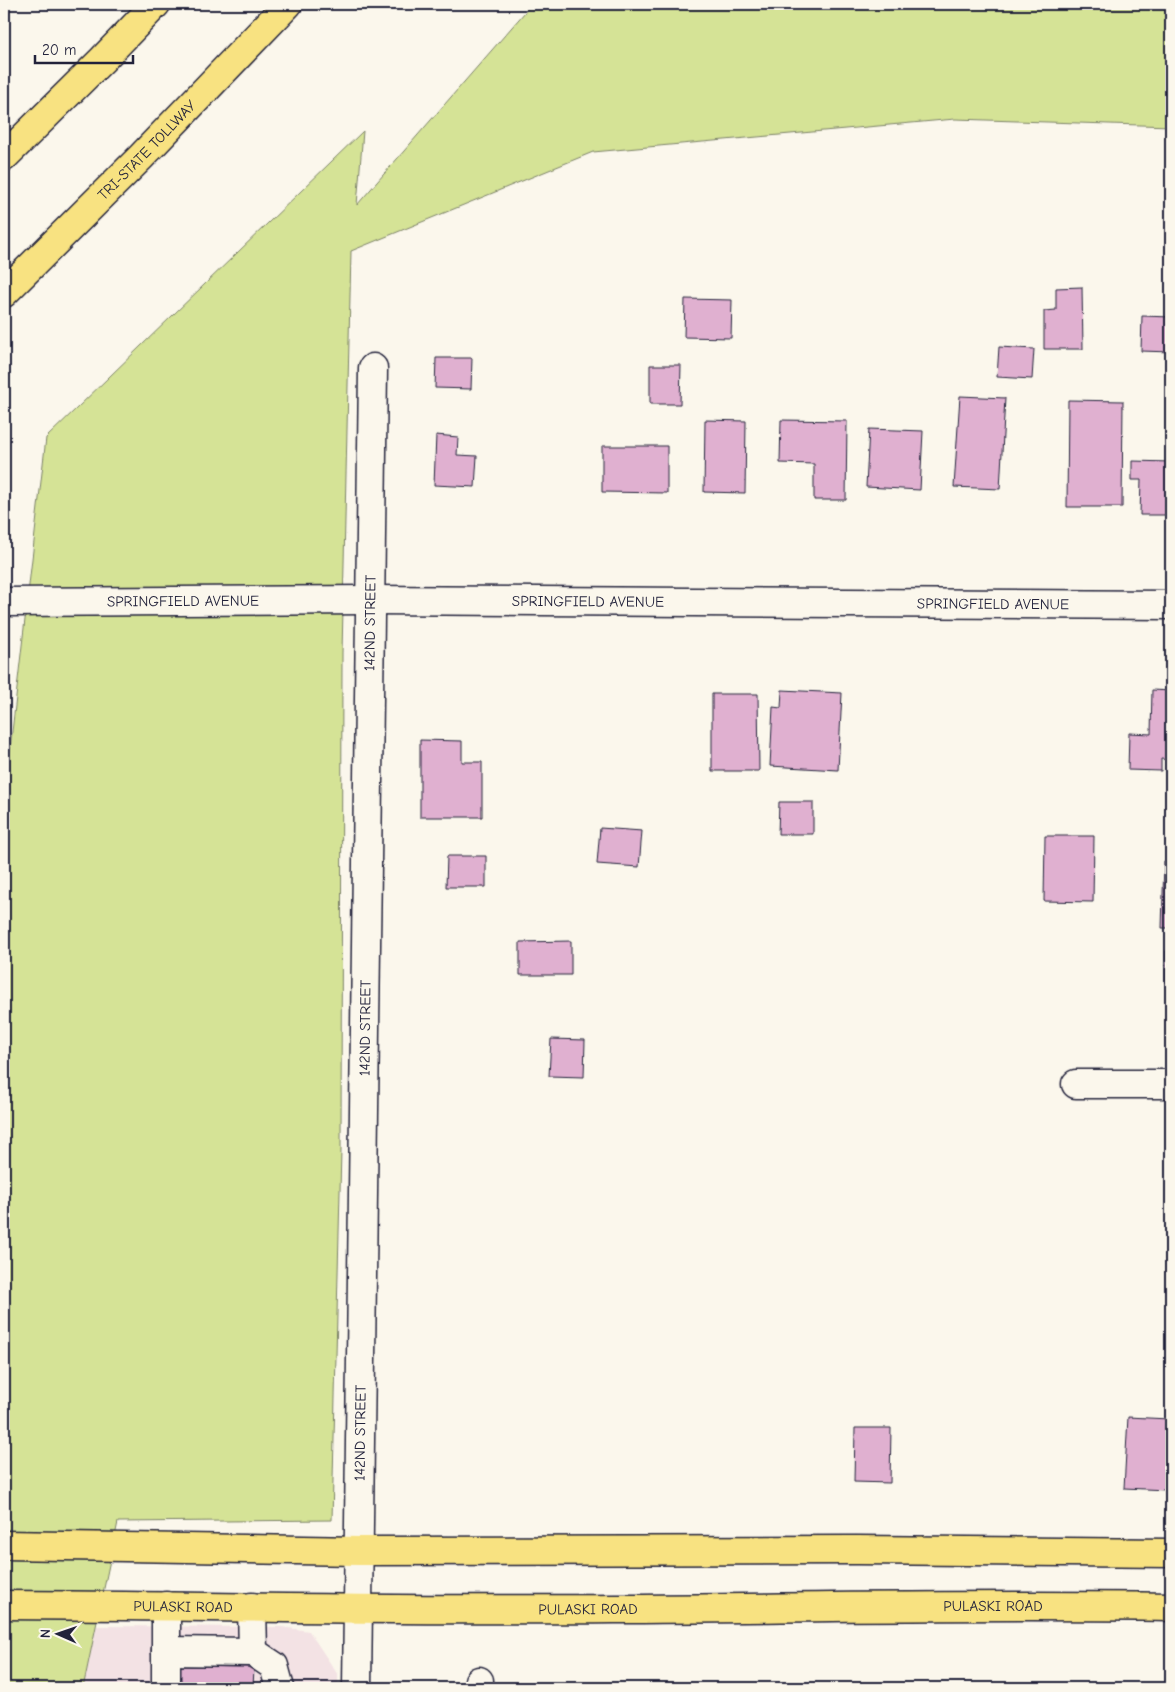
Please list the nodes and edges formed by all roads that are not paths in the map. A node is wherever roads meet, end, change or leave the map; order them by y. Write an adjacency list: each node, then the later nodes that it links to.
1 (156, 4): 3 (main road)
2 (288, 4): 4 (main road, TRI-STATE TOLLWAY)
3 (4, 157)
4 (4, 292)
5 (373, 368): 6 (street, 142ND STREET)
6 (370, 600): 7 (street, SPRINGFIELD AVENUE); 8 (street, SPRINGFIELD AVENUE); 12 (street, 142ND STREET)
7 (4, 602)
8 (1171, 605)
9 (1076, 1084): 10 (street)
10 (1171, 1084)
11 (4, 1546): 12 (main road)
12 (358, 1551): 13 (main road); 18 (street, 142ND STREET)
13 (1171, 1553)
14 (4, 1605): 15 (main road, PULASKI ROAD)
15 (166, 1606): 16 (main road, PULASKI ROAD); 19 (street)
16 (252, 1607): 18 (main road, PULASKI ROAD); 20 (street)
17 (1171, 1607): 18 (main road, PULASKI ROAD)
18 (358, 1609): 23 (street, 142ND STREET)
19 (166, 1652): 20 (street); 21 (street)
20 (253, 1652): 22 (street)
21 (166, 1688)
22 (280, 1688)
23 (357, 1688)

